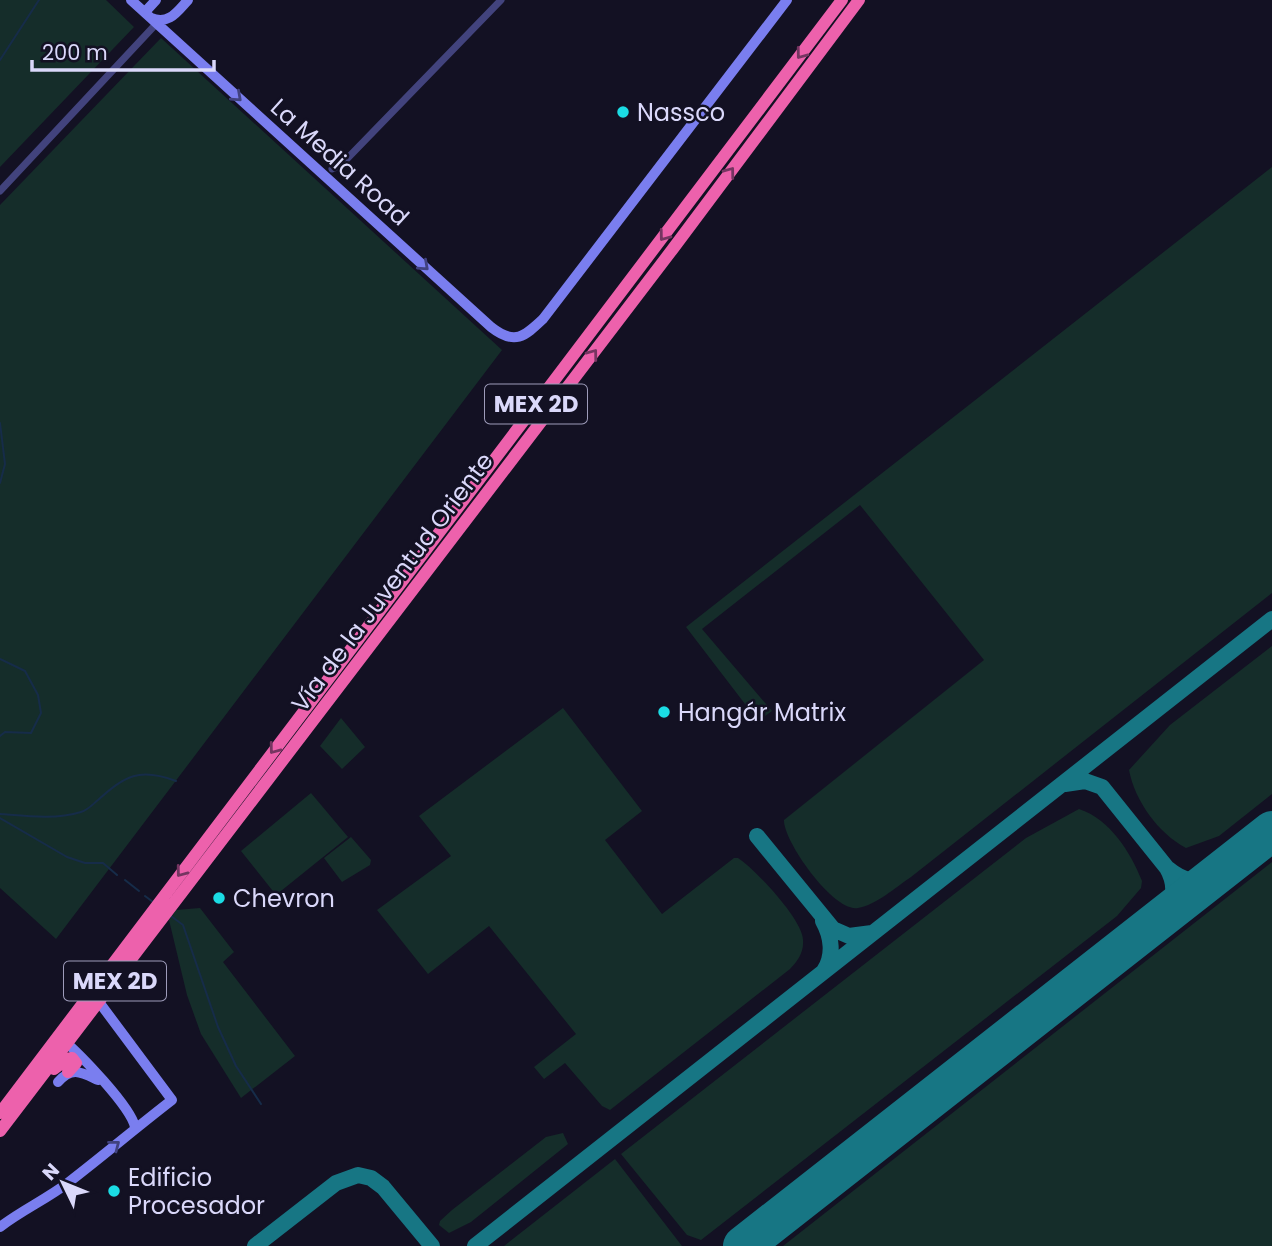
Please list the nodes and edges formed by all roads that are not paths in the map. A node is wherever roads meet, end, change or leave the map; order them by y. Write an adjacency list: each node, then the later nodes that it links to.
1 (131, 0): 9 (main road, La Media Road)
2 (156, 0): 9 (main road)
3 (188, 0): 9 (main road)
4 (502, 0): 10 (street)
5 (779, 0): 12 (main road)
6 (787, 0): 12 (main road)
7 (842, 0): 13 (highway, Vía de la Juventud Oriente / MEX 2D, one-way to 13)
8 (859, 0): 13 (highway, Vía de la Juventud Oriente / MEX 2D, one-way to 8)
9 (151, 18): 11 (street); 12 (main road, La Media Road, one-way to 12)
10 (332, 169)
11 (0, 191)
12 (528, 333)
13 (166, 902): 14 (highway, MEX 2D)
14 (157, 915): 15 (highway, MEX 2D); 16 (highway, MEX 2D)
15 (99, 1002): 16 (highway, MEX 2D); 20 (main road)
16 (63, 1040): 17 (highway, MEX 2D); 18 (main road); 19 (highway, MEX 2D)
17 (56, 1077): 18 (main road); 21 (highway, MEX 2D)
18 (102, 1080): 20 (main road)
19 (0, 1113)
20 (135, 1127): 22 (main road, one-way to 20)
21 (0, 1131)
22 (0, 1227)

